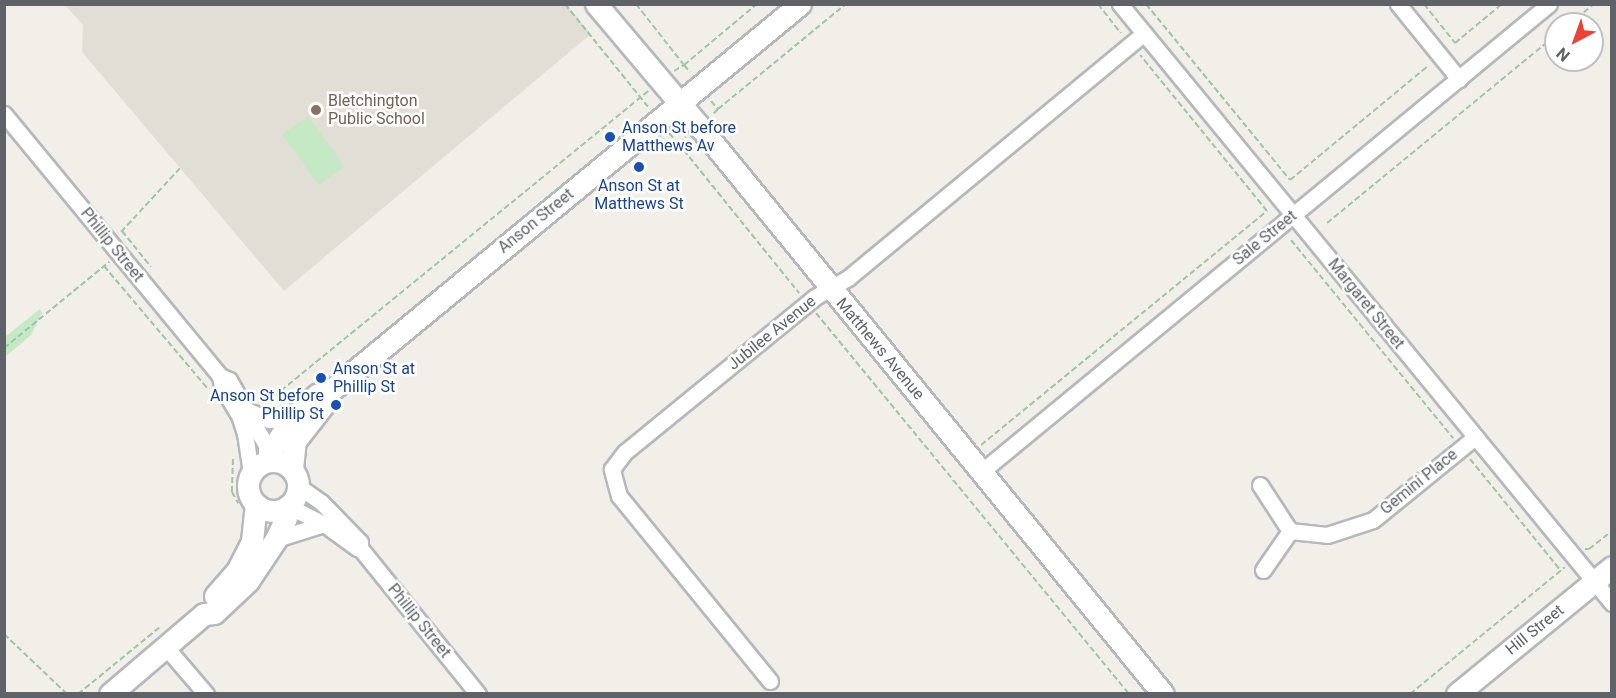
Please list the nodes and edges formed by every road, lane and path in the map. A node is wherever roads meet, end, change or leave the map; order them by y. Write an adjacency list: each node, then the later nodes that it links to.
1 (565, 4): 19 (path)
2 (596, 4): 21 (street, Matthews Avenue)
3 (636, 4): 4 (path)
4 (757, 4)
5 (800, 4): 21 (street, Anson Street)
6 (846, 4): 23 (path)
7 (1098, 4): 15 (path)
8 (1120, 4): 14 (street, Margaret Street)
9 (1146, 4): 17 (path)
10 (1398, 4): 18 (street)
11 (1424, 4): 12 (path)
12 (1502, 4)
13 (1549, 4): 18 (street, Sale Street)
14 (1144, 33): 15 (street, Jubilee Avenue); 30 (street, Margaret Street)
15 (1130, 44): 37 (street, Jubilee Avenue); 48 (path)
16 (1544, 45): 31 (path)
17 (1428, 66)
18 (1459, 79): 30 (street, Sale Street)
19 (640, 97): 22 (path); 43 (path)
20 (711, 100): 23 (path)
21 (680, 103): 37 (street, Matthews Avenue); 41 (street, Anson Street)
22 (649, 108)
23 (718, 109): 25 (path)
24 (4, 114): 34 (street, Phillip Street)
25 (711, 116)
26 (669, 133): 28 (path)
27 (686, 136): 28 (path)
28 (678, 143): 38 (path)
29 (180, 168): 32 (path)
30 (1293, 215): 45 (street, Margaret Street); 50 (street, Sale Street)
31 (1327, 223)
32 (122, 231): 34 (path); 36 (path)
33 (1291, 240): 46 (path)
34 (115, 248): 35 (path); 40 (street, Phillip Street)
35 (104, 266): 39 (path); 42 (path)
36 (151, 268)
37 (830, 288): 38 (street, Jubilee Avenue); 48 (street, Matthews Avenue)
38 (807, 303): 66 (street, Jubilee Avenue); 72 (path)
39 (4, 348)
40 (220, 376): 43 (street, Phillip Street); 49 (street, Phillip Street)
41 (329, 392): 44 (street, Anson Street); 51 (street, Anson Street)
42 (212, 395)
43 (256, 408): 44 (street); 49 (street, Phillip Street)
44 (292, 418): 49 (street, Anson Street)
45 (1475, 437): 46 (street, Gemini Place); 61 (street, Margaret Street)
46 (1462, 448): 56 (street, Gemini Place); 74 (path)
47 (233, 452): 53 (path)
48 (966, 454): 50 (street, Matthews Avenue)
49 (262, 465): 51 (street); 53 (street)
50 (981, 472): 73 (street, Matthews Avenue)
51 (295, 477): 54 (street); 58 (street, Phillip Street)
52 (1260, 485): 56 (street)
53 (248, 506): 54 (street); 63 (street)
54 (286, 507): 55 (street, Phillip Street); 57 (street)
55 (324, 524): 57 (street); 58 (street, Phillip Street)
56 (1290, 531): 60 (street)
57 (276, 539): 63 (street)
58 (360, 548): 71 (street, Phillip Street)
59 (1611, 567): 61 (street, Hill Street)
60 (1263, 570)
61 (1594, 582): 62 (street, Margaret Street); 75 (street, Hill Street)
62 (1611, 603)
63 (204, 614): 65 (street)
64 (4, 634): 67 (path)
65 (162, 636): 68 (path); 69 (street); 70 (street)
66 (770, 681)
67 (67, 693)
68 (78, 693)
69 (110, 693)
70 (206, 693)
71 (478, 693)
72 (1130, 693)
73 (1163, 693)
74 (1410, 693)
75 (1458, 693)

